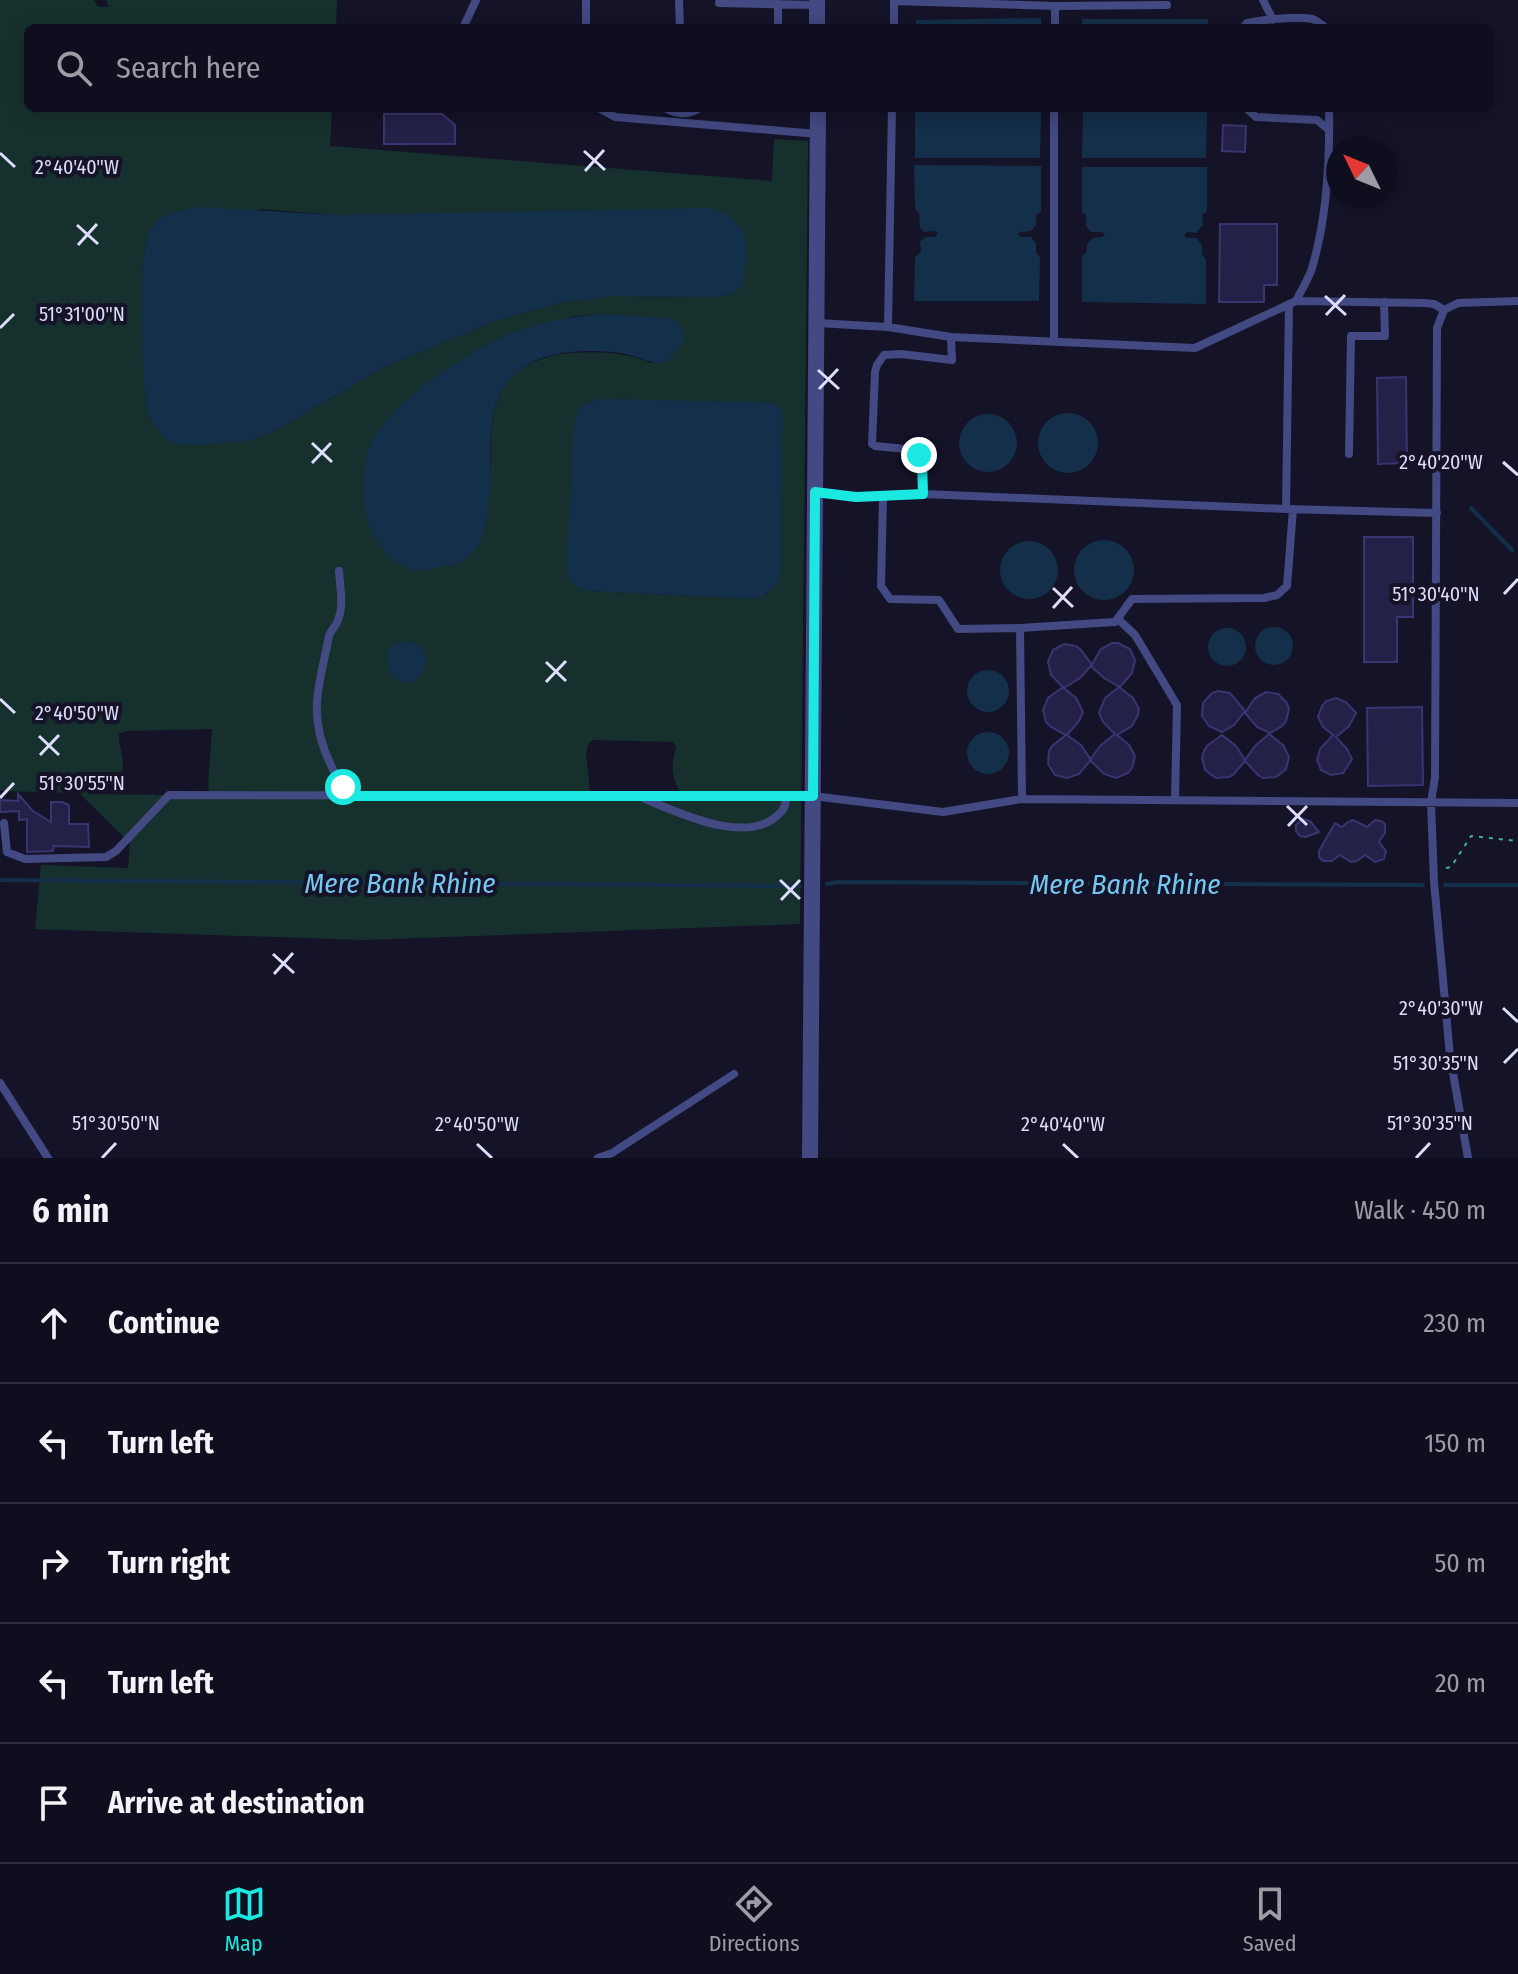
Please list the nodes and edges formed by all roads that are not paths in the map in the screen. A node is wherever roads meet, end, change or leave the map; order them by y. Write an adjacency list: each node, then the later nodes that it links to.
1 (476, 0): 12 (lane)
2 (586, 0): 13 (lane)
3 (679, 0): 14 (lane)
4 (720, 0): 8 (lane)
5 (894, 0): 10 (lane); 17 (lane)
6 (1263, 0): 11 (lane)
7 (817, 2): 8 (lane); 16 (street)
8 (778, 4): 15 (lane)
9 (1167, 5): 10 (lane)
10 (1055, 6): 18 (lane)
11 (1273, 20): 19 (lane); 20 (lane)
12 (465, 24)
13 (586, 24)
14 (680, 24)
15 (778, 24)
16 (817, 24)
17 (894, 24)
18 (1055, 24)
19 (1246, 24)
20 (1321, 24)
21 (606, 112): 29 (lane)
22 (670, 112): 29 (lane)
23 (692, 112): 29 (lane)
24 (818, 112): 31 (street)
25 (892, 112): 37 (lane)
26 (1054, 112): 39 (lane)
27 (1250, 112): 30 (lane)
28 (1329, 112): 30 (lane)
29 (677, 118): 31 (lane)
30 (1329, 130): 34 (lane)
31 (818, 134): 36 (street)
32 (1518, 301): 35 (lane)
33 (1384, 302): 34 (lane); 35 (lane); 40 (lane)
34 (1292, 303): 39 (lane); 44 (lane)
35 (1444, 310): 45 (lane)
36 (816, 323): 37 (lane); 41 (street)
37 (888, 327): 38 (lane)
38 (951, 337): 39 (lane); 42 (lane)
39 (1054, 341)
40 (1349, 454)
41 (815, 492): 43 (lane); 52 (street)
42 (923, 494): 43 (lane); 44 (lane)
43 (883, 496): 48 (lane)
44 (1289, 509): 45 (lane); 47 (lane)
45 (1437, 513): 55 (lane)
46 (339, 571): 49 (lane)
47 (1118, 619): 48 (lane); 54 (lane)
48 (1020, 628): 53 (lane)
49 (349, 796): 50 (lane); 57 (lane)
50 (639, 796): 51 (lane); 51 (lane)
51 (787, 796): 52 (lane)
52 (813, 796): 53 (lane); 62 (street)
53 (1022, 799): 54 (lane)
54 (1175, 800): 55 (lane)
55 (1431, 803): 56 (lane); 63 (lane)
56 (1518, 803)
57 (4, 823)
58 (734, 1074): 61 (lane)
59 (0, 1083): 60 (lane)
60 (48, 1158)
61 (598, 1158)
62 (810, 1158)
63 (1468, 1158)

